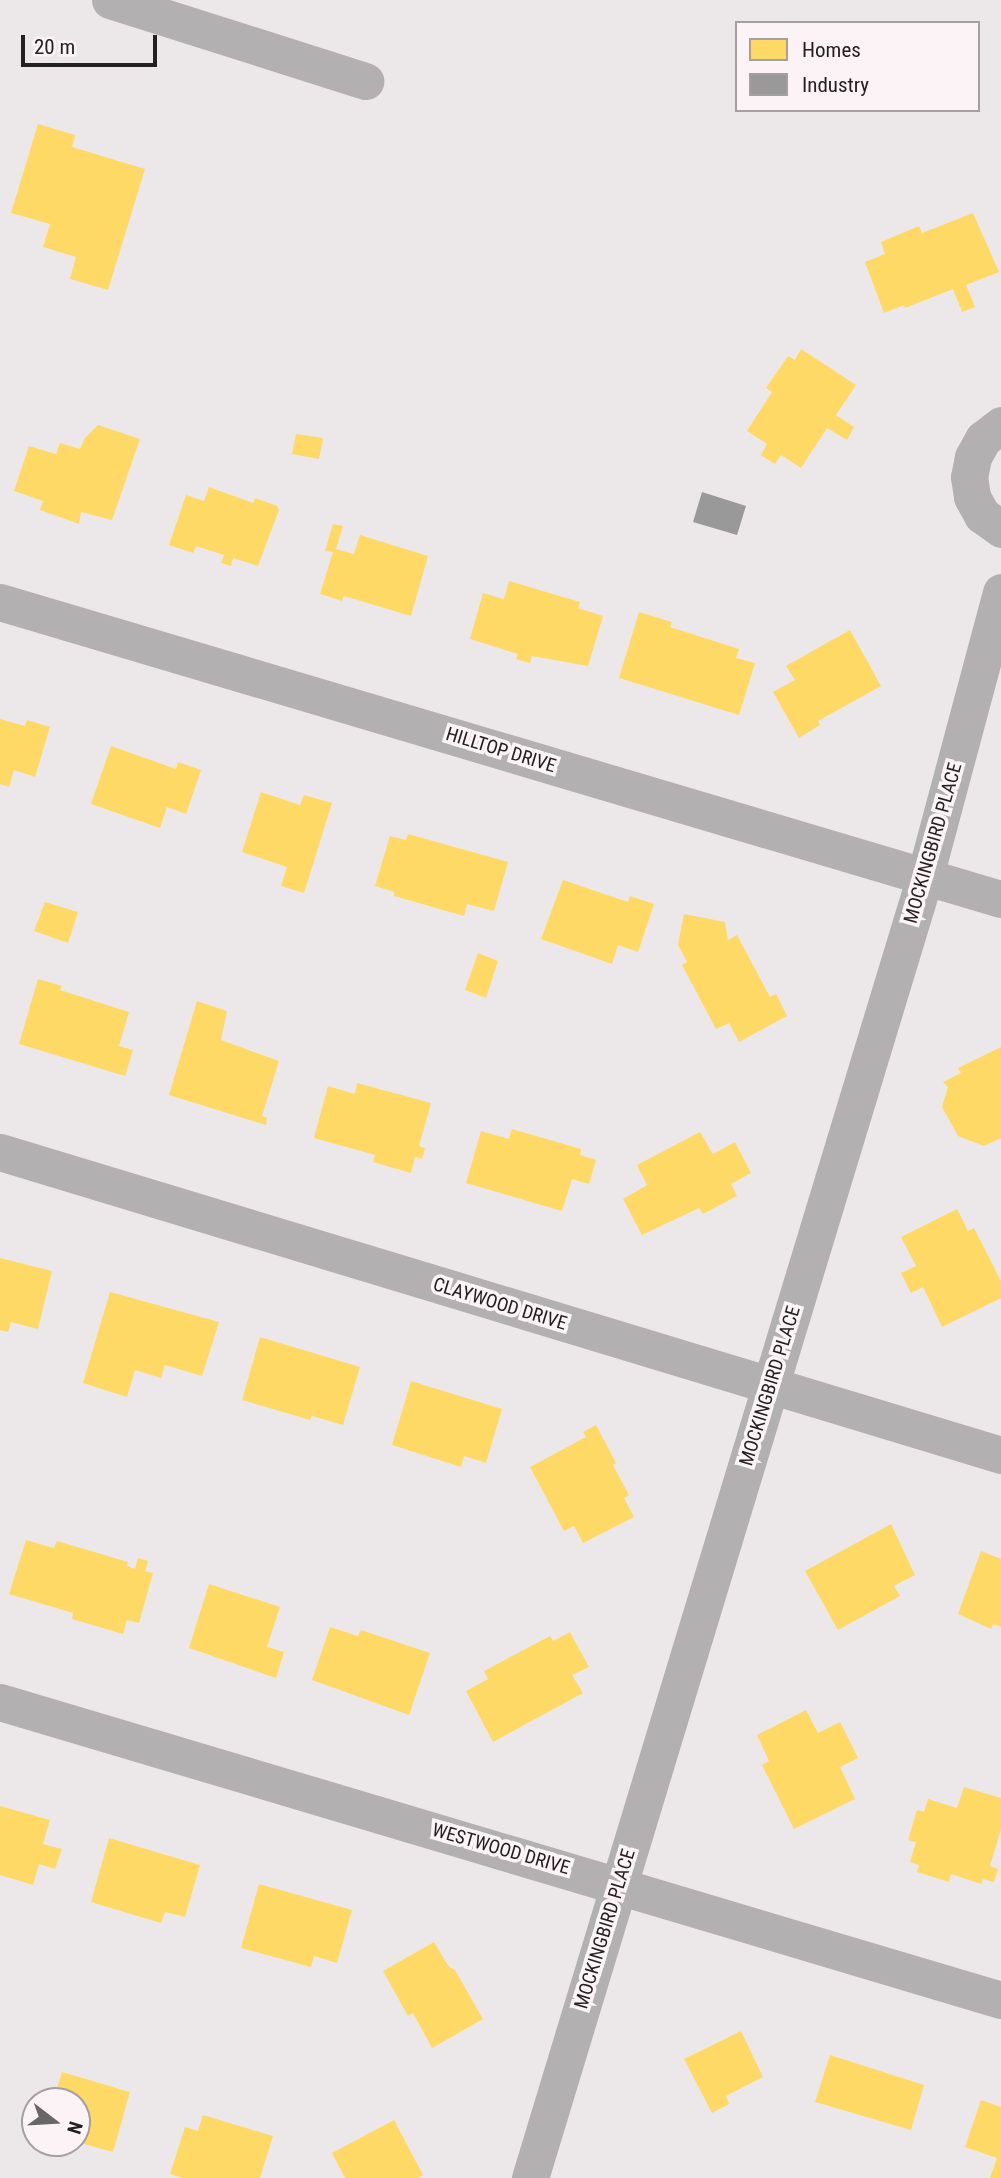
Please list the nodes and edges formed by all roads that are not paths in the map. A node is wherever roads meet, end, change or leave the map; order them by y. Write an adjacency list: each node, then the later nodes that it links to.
1 (110, 0): 2 (street)
2 (365, 81)
3 (1001, 425): 4 (street)
4 (1001, 529)
5 (1001, 592): 7 (street, MOCKINGBIRD PLACE)
6 (0, 602): 7 (street, HILLTOP DRIVE)
7 (925, 876): 8 (street, HILLTOP DRIVE); 10 (street, MOCKINGBIRD PLACE)
8 (1001, 899)
9 (0, 1152): 10 (street, CLAYWOOD DRIVE)
10 (771, 1385): 11 (street, CLAYWOOD DRIVE); 13 (street, MOCKINGBIRD PLACE)
11 (1001, 1455)
12 (0, 1702): 13 (street, WESTWOOD DRIVE)
13 (618, 1884): 14 (street, WESTWOOD DRIVE); 15 (street, MOCKINGBIRD PLACE)
14 (1001, 2000)
15 (530, 2178)

